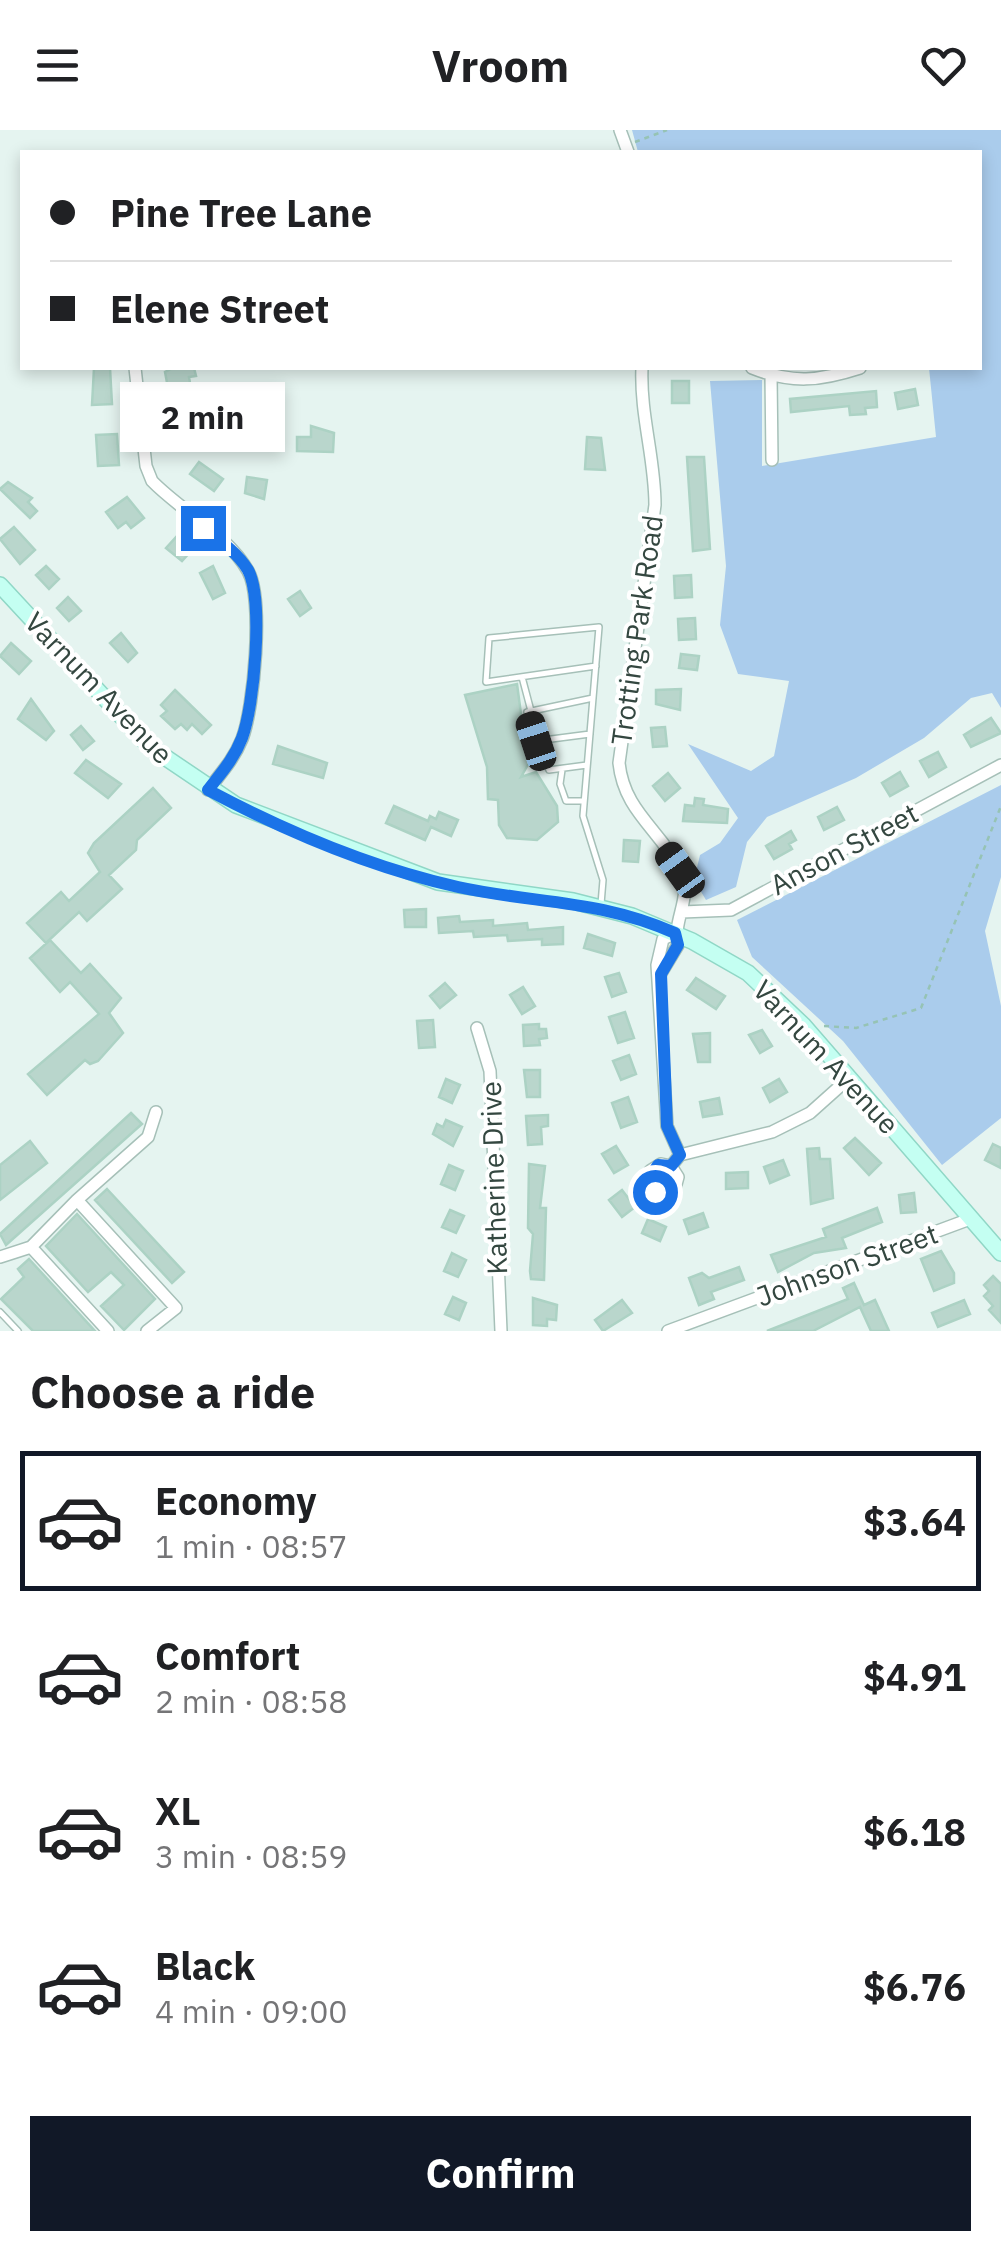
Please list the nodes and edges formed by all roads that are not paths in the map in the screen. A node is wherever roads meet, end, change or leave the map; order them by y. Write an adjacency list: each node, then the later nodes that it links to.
1 (620, 130): 2 (street)
2 (626, 149)
3 (134, 370): 19 (street)
4 (642, 370): 22 (street, Trotting Park Road)
5 (757, 370): 7 (street)
6 (854, 370): 7 (street)
7 (771, 375): 8 (street)
8 (772, 460)
9 (0, 585): 19 (main road, Varnum Avenue)
10 (596, 666): 11 (lane); 11 (lane); 12 (lane)
11 (522, 676): 13 (lane)
12 (593, 698): 13 (lane); 14 (lane)
13 (531, 711): 15 (lane)
14 (590, 734): 15 (lane); 16 (lane)
15 (536, 741): 18 (lane)
16 (587, 765): 18 (lane); 20 (lane)
17 (1001, 765): 22 (street, Anson Street)
18 (562, 770): 20 (lane)
19 (208, 790): 21 (main road, Varnum Avenue)
20 (584, 801): 21 (lane)
21 (600, 907): 23 (main road, Varnum Avenue)
22 (682, 912): 23 (street, Trotting Park Road)
23 (675, 933): 25 (main road, Varnum Avenue); 27 (street, Trotting Park Road)
24 (477, 1028): 38 (street, Katherine Drive)
25 (848, 1078): 27 (street); 30 (main road, Varnum Avenue)
26 (156, 1112): 29 (street)
27 (680, 1155): 28 (street)
28 (671, 1166)
29 (77, 1200): 31 (street); 37 (street)
30 (970, 1219): 32 (main road, Varnum Avenue); 39 (street, Johnson Street)
31 (31, 1246): 33 (street); 36 (street)
32 (1001, 1253)
33 (0, 1256)
34 (0, 1312): 35 (lane)
35 (18, 1331)
36 (108, 1331)
37 (147, 1331)
38 (501, 1331)
39 (668, 1331)

